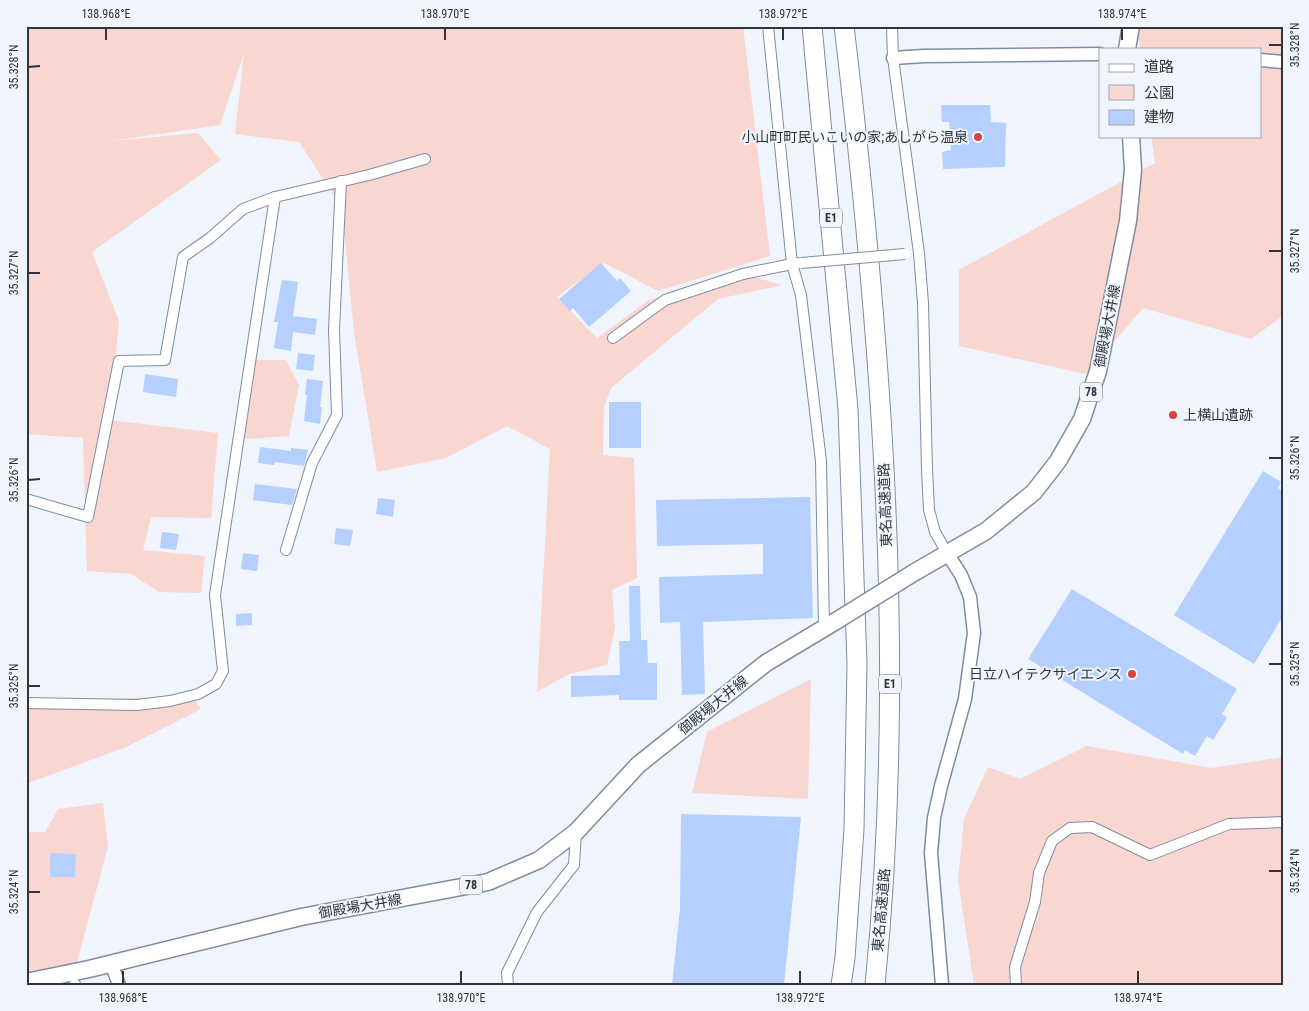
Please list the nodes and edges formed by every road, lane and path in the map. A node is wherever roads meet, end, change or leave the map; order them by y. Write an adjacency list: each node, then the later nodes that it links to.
1 (768, 26): 16 (street)
2 (812, 26): 29 (highway, E1)
3 (844, 26): 30 (highway, 東名高速道路 / E1)
4 (892, 26): 8 (street)
5 (1131, 26): 6 (main road)
6 (1127, 48)
7 (1099, 54): 8 (street)
8 (893, 58): 15 (street)
9 (1262, 60): 10 (street)
10 (1283, 62)
11 (1131, 138): 20 (main road, 御殿場大井線 / 78)
12 (425, 159): 13 (street)
13 (341, 181): 14 (street); 19 (street)
14 (275, 197): 18 (street); 22 (street)
15 (918, 253): 16 (street, bridge); 20 (street)
16 (796, 264): 17 (street); 21 (street)
17 (613, 338)
18 (26, 499)
19 (286, 550)
20 (947, 553): 21 (main road, 御殿場大井線 / 78, bridge); 31 (street)
21 (830, 624): 24 (main road, 御殿場大井線 / 78)
22 (26, 703)
23 (1283, 822): 32 (street)
24 (576, 832): 25 (main road, 御殿場大井線 / 78); 28 (street)
25 (111, 964): 26 (main road, 御殿場大井線 / 78); 27 (street)
26 (26, 982)
27 (119, 985)
28 (508, 985)
29 (841, 985)
30 (874, 985)
31 (942, 985)
32 (1016, 985)

